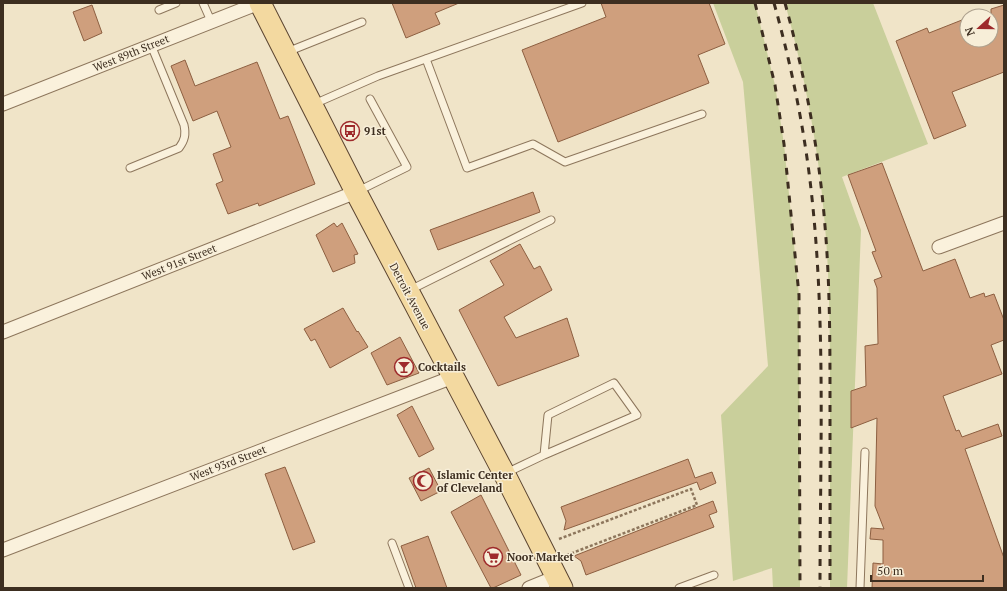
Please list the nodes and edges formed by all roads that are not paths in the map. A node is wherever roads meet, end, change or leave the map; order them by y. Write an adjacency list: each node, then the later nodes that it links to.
1 (176, 3): 5 (lane)
2 (203, 3): 6 (lane)
3 (259, 3): 6 (street, West 89th Street); 9 (main road, Detroit Avenue)
4 (582, 3): 10 (lane)
5 (159, 10)
6 (211, 22): 8 (street, West 89th Street)
7 (362, 22): 9 (lane)
8 (152, 45): 12 (street, West 89th Street); 15 (lane)
9 (285, 53): 13 (main road, Detroit Avenue)
10 (426, 59): 13 (lane); 14 (lane)
11 (370, 99): 16 (lane)
12 (3, 104)
13 (312, 105): 16 (main road, Detroit Avenue)
14 (702, 114)
15 (130, 168)
16 (356, 192): 20 (main road, Detroit Avenue); 21 (street, West 91st Street)
17 (551, 220): 20 (lane)
18 (1004, 223): 19 (street)
19 (939, 247)
20 (408, 291): 22 (main road, Detroit Avenue)
21 (3, 332)
22 (453, 377): 25 (main road, Detroit Avenue); 27 (street, West 93rd Street)
23 (865, 452): 33 (lane)
24 (544, 455): 24 (lane); 25 (lane)
25 (504, 474): 29 (main road, Detroit Avenue)
26 (392, 543): 30 (lane)
27 (3, 550)
28 (714, 575): 32 (lane)
29 (559, 583): 31 (street)
30 (409, 588)
31 (529, 588)
32 (680, 588)
33 (860, 588)

